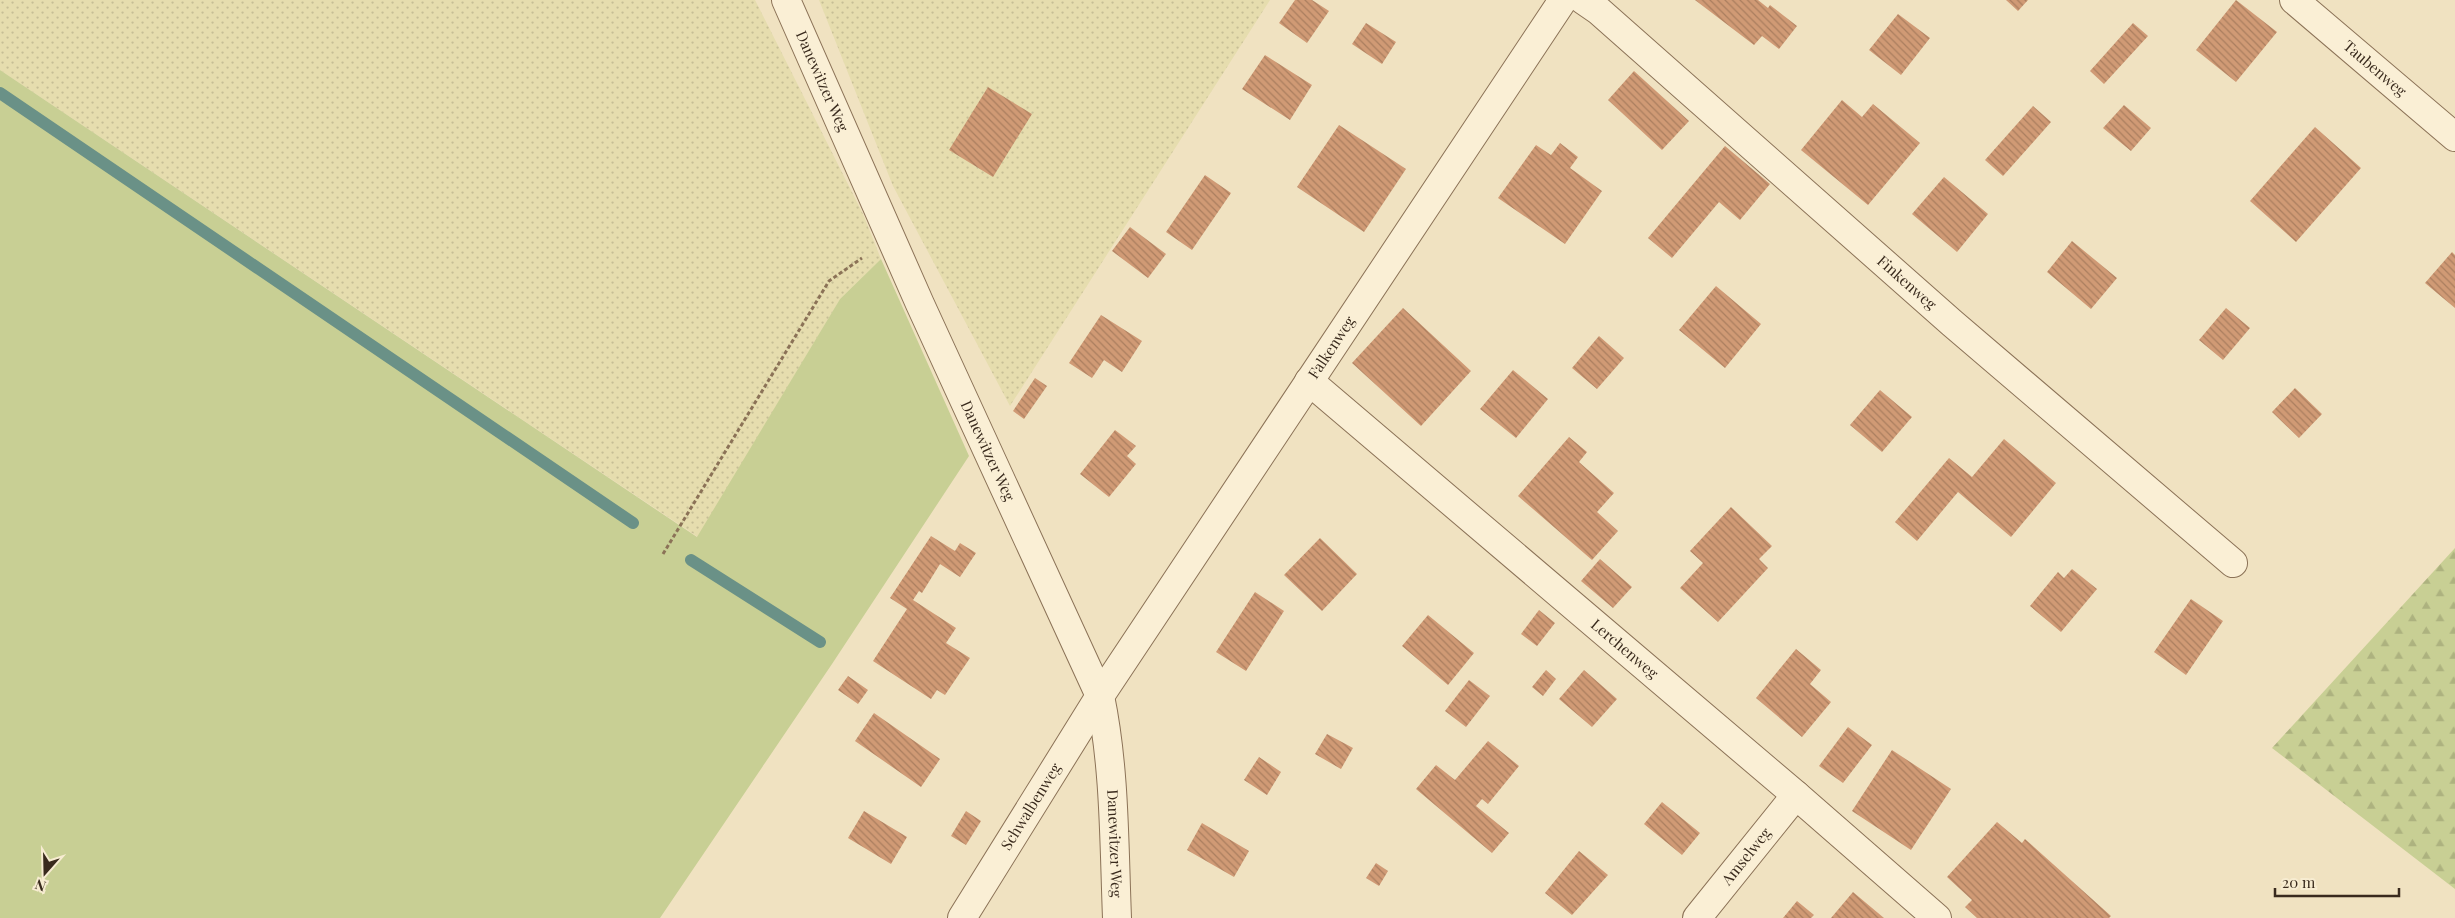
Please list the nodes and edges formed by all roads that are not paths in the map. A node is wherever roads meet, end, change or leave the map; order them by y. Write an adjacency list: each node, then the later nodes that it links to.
1 (786, 0): 8 (street, Danewitzer Weg)
2 (1563, 0): 6 (street, Falkenweg)
3 (1583, 0): 7 (street, Finkenweg)
4 (2294, 0): 5 (street, Taubenweg)
5 (2455, 137)
6 (1309, 381): 8 (street, Falkenweg); 9 (street, Lerchenweg)
7 (2233, 563)
8 (1100, 696): 10 (street, Schwalbenweg); 11 (street, Danewitzer Weg)
9 (1796, 795): 12 (street, Amselweg); 13 (street, Lerchenweg)
10 (962, 918)
11 (1116, 918)
12 (1697, 918)
13 (1937, 918)

